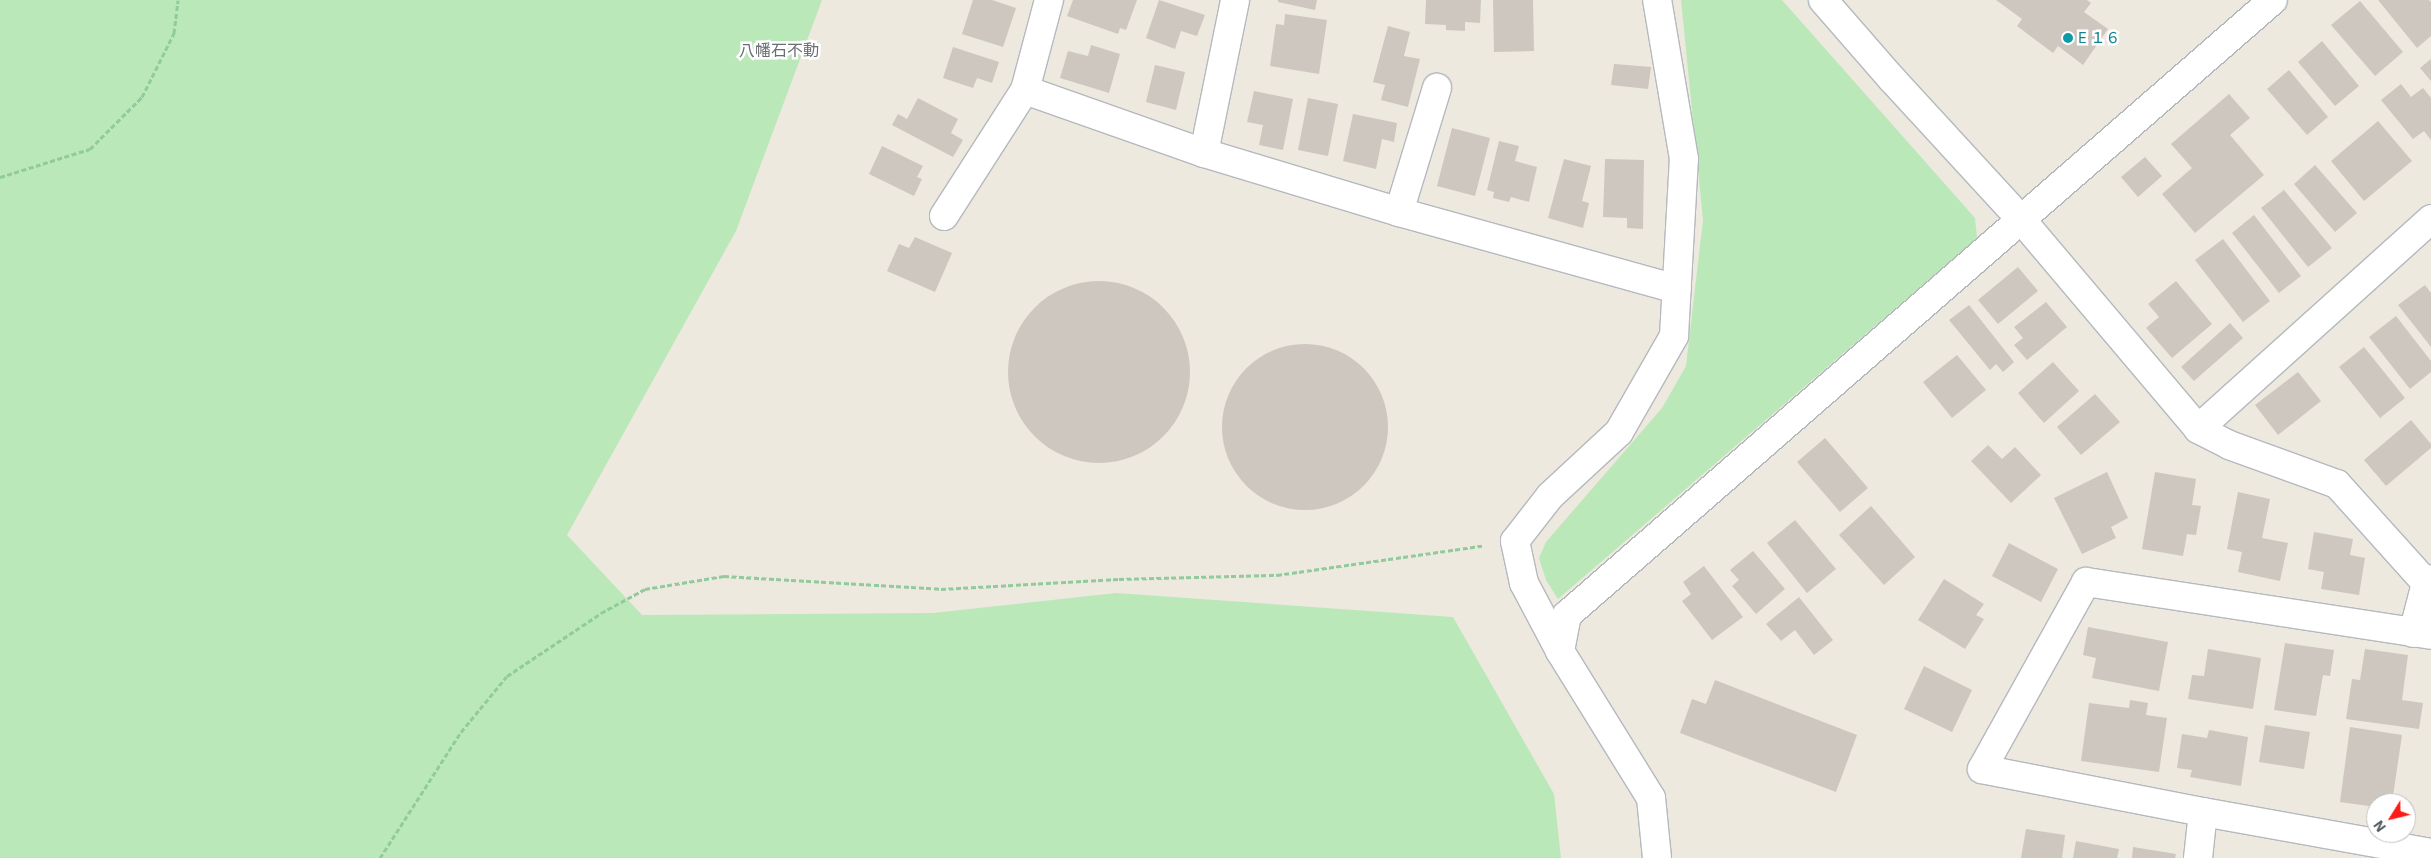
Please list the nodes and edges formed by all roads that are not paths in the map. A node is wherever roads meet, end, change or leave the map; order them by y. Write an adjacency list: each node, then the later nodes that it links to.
1 (1049, 0): 7 (street)
2 (1234, 0): 8 (street)
3 (1657, 0): 13 (street)
4 (1823, 0): 11 (street)
5 (2273, 0): 11 (street)
6 (1437, 88): 9 (street)
7 (1025, 90): 8 (street); 10 (street)
8 (1204, 153): 9 (street)
9 (1400, 212): 13 (street)
10 (944, 216)
11 (2020, 218): 14 (street); 17 (street)
12 (2431, 219): 14 (street)
13 (1677, 289): 17 (street)
14 (2198, 429): 15 (street)
15 (2429, 581): 16 (street)
16 (2422, 634): 18 (street)
17 (1560, 652): 20 (street)
18 (2203, 812): 19 (street); 21 (street)
19 (2431, 853)
20 (1657, 858)
21 (2198, 858)

